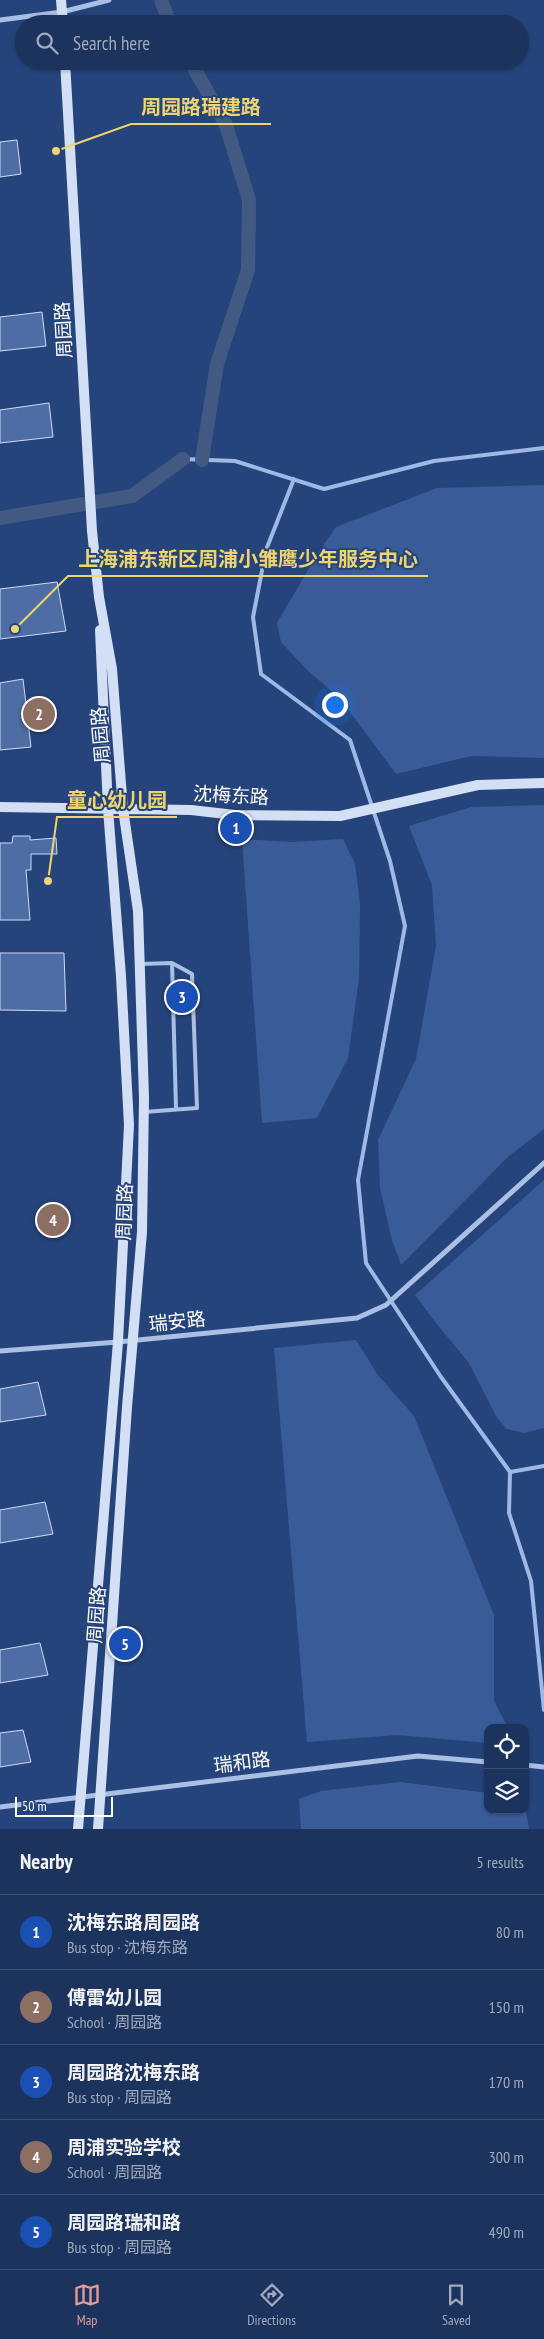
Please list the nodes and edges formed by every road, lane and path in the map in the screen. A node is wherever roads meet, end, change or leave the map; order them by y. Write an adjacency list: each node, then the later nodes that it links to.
1 (61, 0): 3 (street)
2 (109, 0): 3 (street)
3 (62, 12): 4 (street); 5 (street)
4 (39, 15)
5 (62, 15)
6 (15, 18): 7 (street)
7 (0, 20)
8 (66, 70): 9 (street, 周园路)
9 (99, 597): 12 (street, 周园路); 13 (street, 周园路)
10 (544, 783): 13 (street, 沈梅东路)
11 (0, 808): 12 (street, 沈梅东路)
12 (108, 809): 13 (street, 沈梅东路); 20 (street, 周园路)
13 (123, 809): 15 (street, 周园路)
14 (172, 963): 15 (lane); 16 (lane); 16 (lane)
15 (139, 964): 17 (street, 周园路)
16 (176, 1108): 17 (lane)
17 (144, 1112): 19 (street, 周园路)
18 (544, 1163): 19 (street, 瑞安路)
19 (134, 1340): 20 (street, 瑞安路); 23 (street, 周园路)
20 (118, 1342): 21 (street, 瑞安路); 24 (street, 周园路)
21 (0, 1351)
22 (484, 1762): 23 (street, 瑞和路)
23 (101, 1794): 24 (street, 瑞和路); 27 (street, 周园路)
24 (80, 1796): 25 (street, 瑞和路); 26 (street, 周园路)
25 (0, 1807)
26 (78, 1829)
27 (98, 1829)

